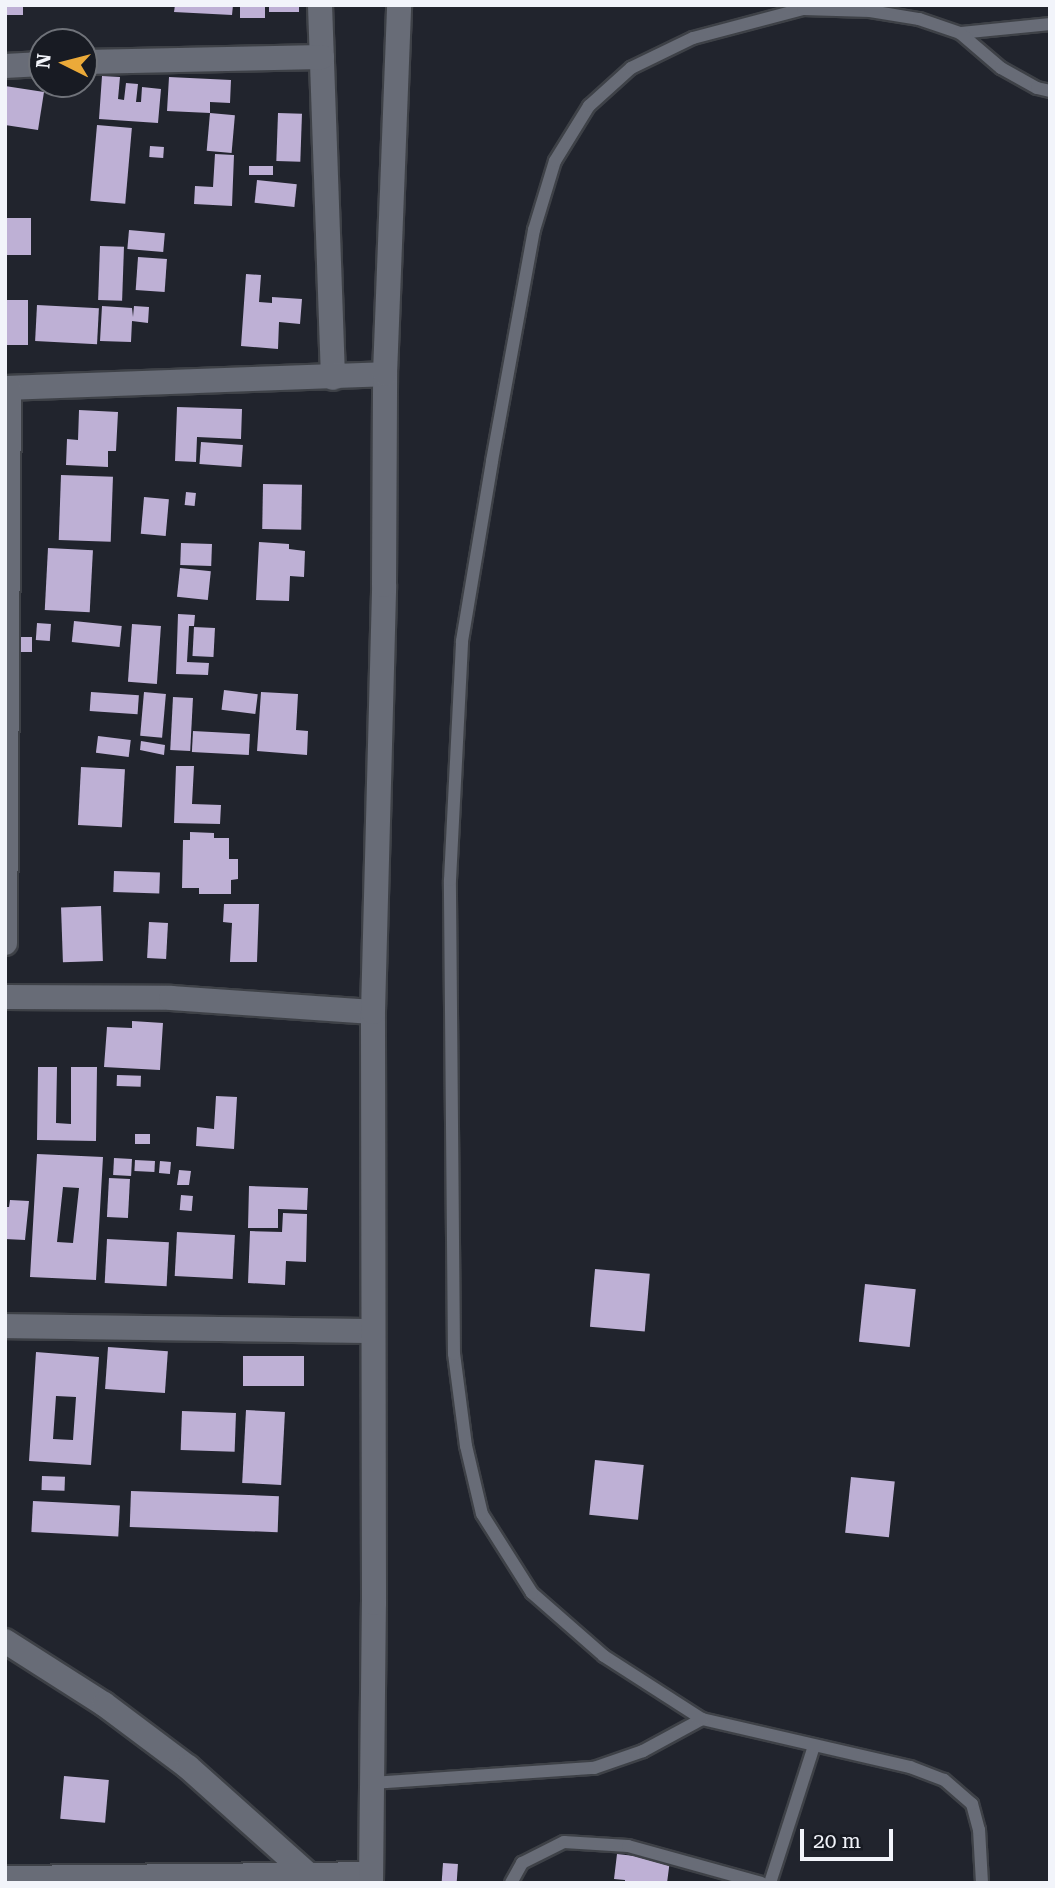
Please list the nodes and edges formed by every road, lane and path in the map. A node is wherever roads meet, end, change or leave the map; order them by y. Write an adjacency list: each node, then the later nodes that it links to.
1 (320, 5): 5 (street)
2 (399, 5): 10 (street)
3 (1050, 24): 4 (lane)
4 (960, 33): 9 (lane); 19 (lane)
5 (322, 57): 6 (street); 11 (street)
6 (98, 62)
7 (28, 65): 8 (street)
8 (5, 66)
9 (1050, 91)
10 (384, 374): 11 (street); 15 (street)
11 (333, 378): 12 (street)
12 (7, 388): 13 (street)
13 (5, 943)
14 (5, 997): 15 (street)
15 (373, 1012): 17 (street)
16 (5, 1326): 17 (street)
17 (373, 1331): 21 (street)
18 (5, 1641): 22 (street)
19 (702, 1719): 20 (lane); 21 (lane)
20 (814, 1746): 27 (lane); 28 (lane)
21 (372, 1783): 24 (street)
22 (310, 1875): 23 (street); 24 (street)
23 (5, 1878)
24 (371, 1879)
25 (511, 1883): 26 (lane)
26 (761, 1883)
27 (769, 1883)
28 (982, 1883)

